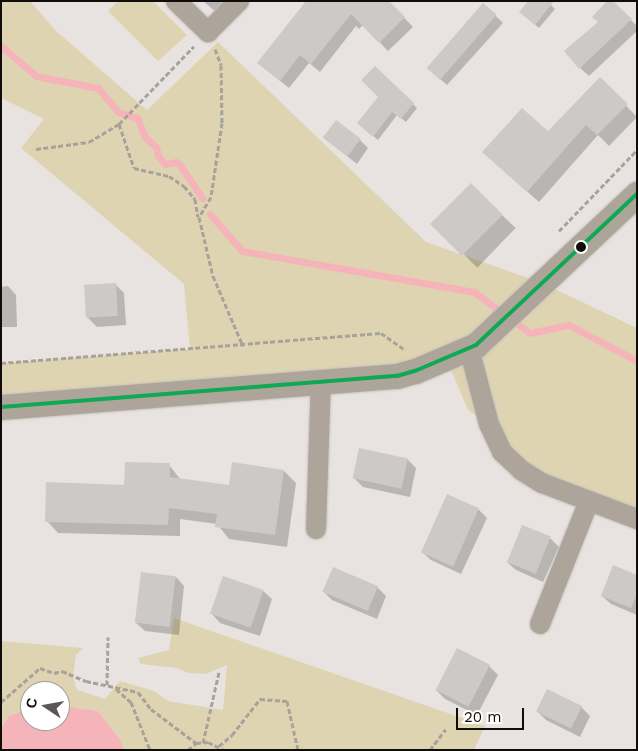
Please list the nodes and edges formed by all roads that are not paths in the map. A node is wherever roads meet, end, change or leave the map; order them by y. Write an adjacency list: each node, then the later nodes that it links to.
1 (176, 1): 2 (street)
2 (239, 1)
3 (637, 194): 4 (street)
4 (479, 340): 5 (street); 7 (street)
5 (321, 381): 6 (street); 9 (street)
6 (1, 407)
7 (589, 502): 8 (street); 10 (street)
8 (637, 518)
9 (316, 529)
10 (540, 624)

